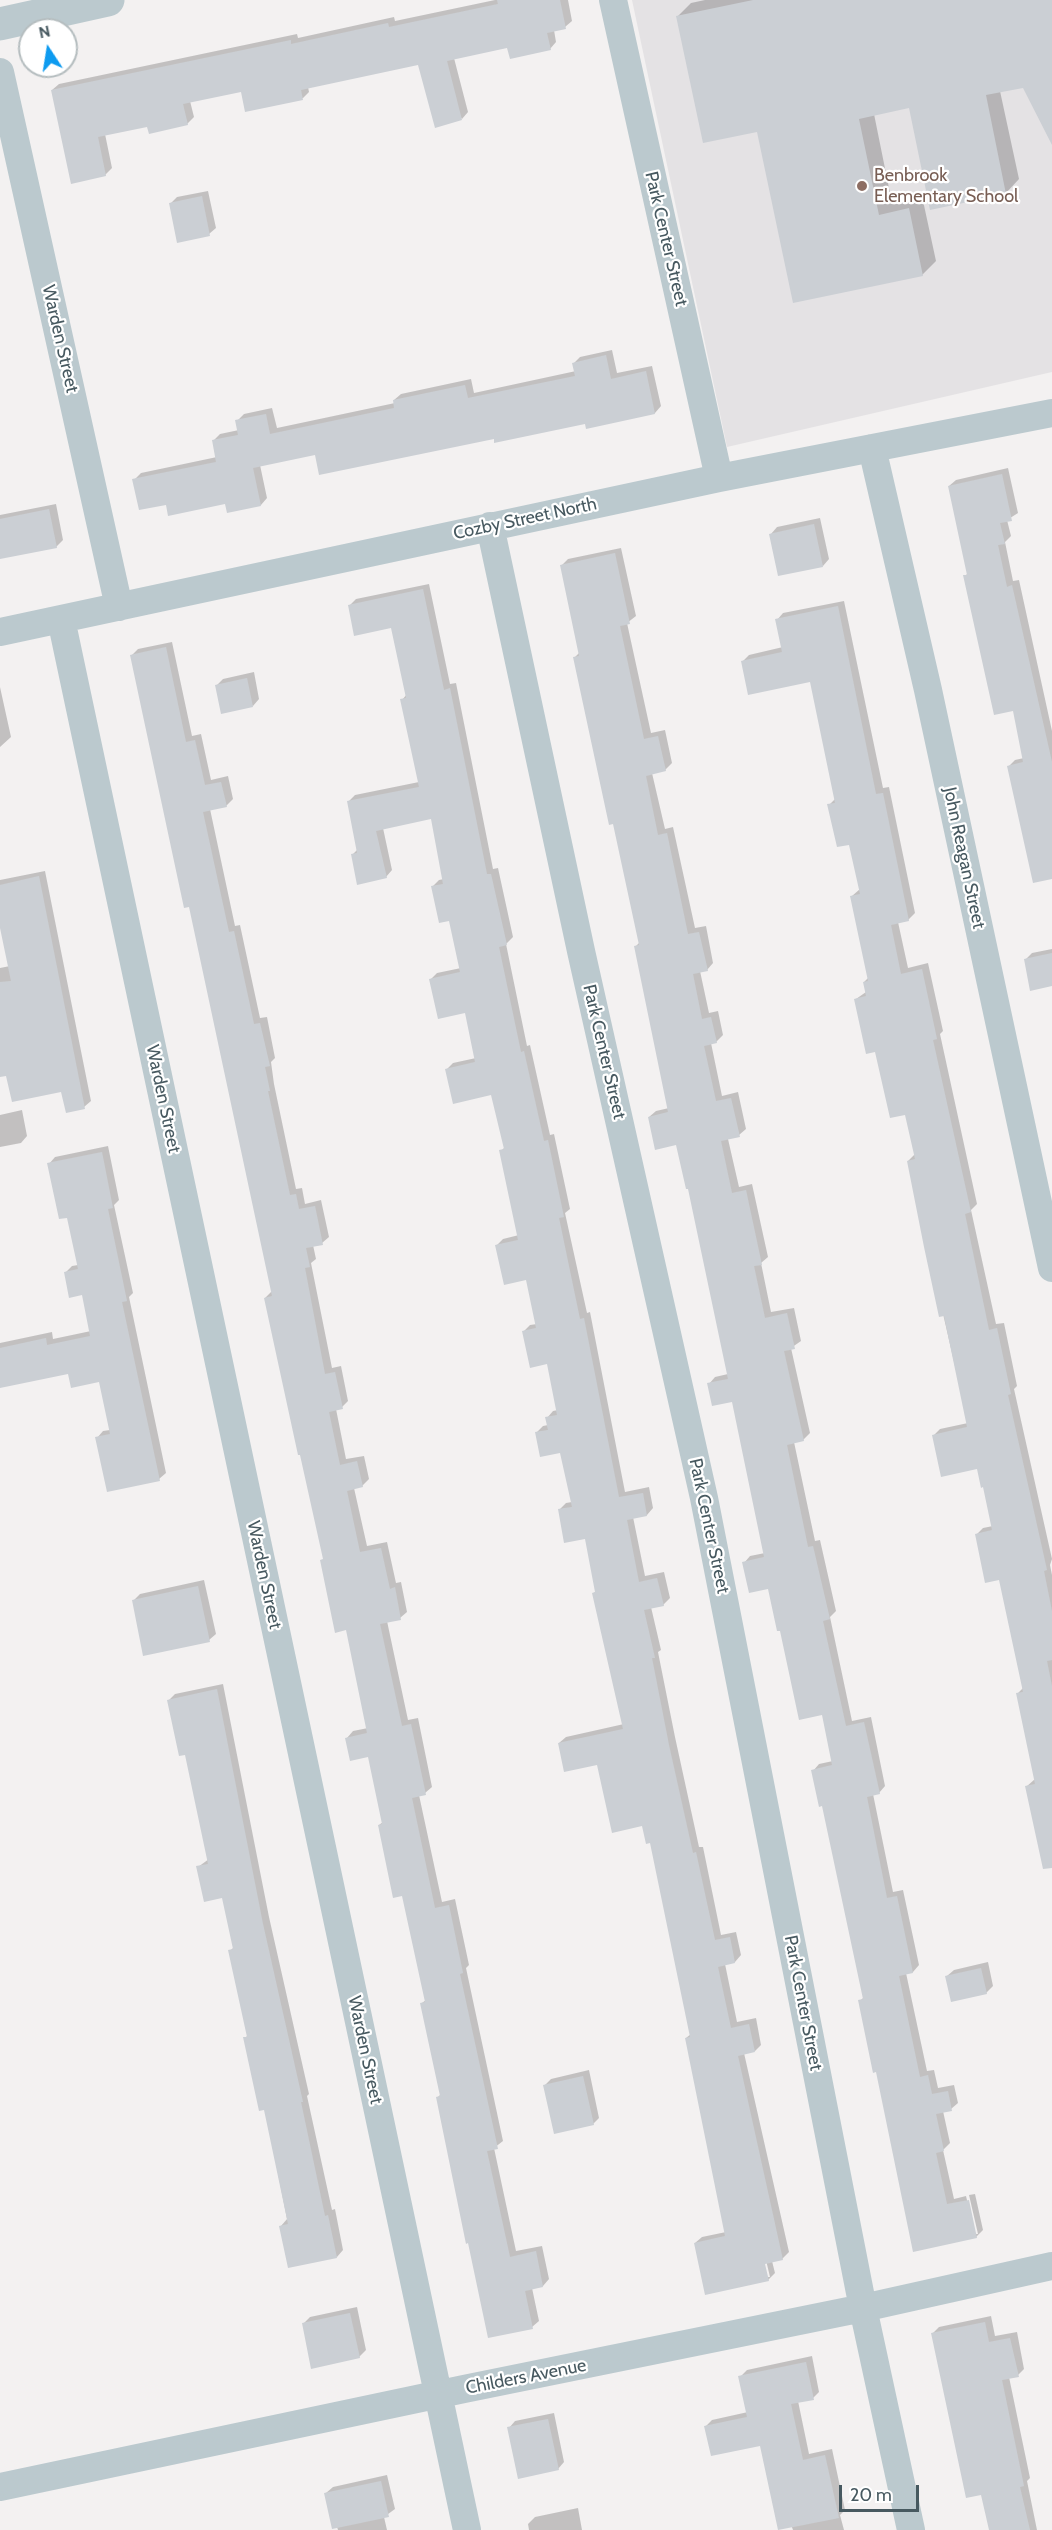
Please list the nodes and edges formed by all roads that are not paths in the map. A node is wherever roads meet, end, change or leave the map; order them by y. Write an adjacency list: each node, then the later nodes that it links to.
1 (108, 0): 3 (street)
2 (613, 0): 7 (street, Park Center Street)
3 (0, 24)
4 (0, 72): 9 (street, Warden Street)
5 (1052, 412): 6 (street, Cozby Street North)
6 (872, 448): 7 (street, Cozby Street North); 12 (street, John Reagan Street)
7 (719, 478): 8 (street, Cozby Street North)
8 (490, 526): 9 (street, Cozby Street North); 14 (street, Park Center Street)
9 (119, 607): 10 (street, Cozby Street North)
10 (61, 619): 11 (street, Cozby Street North); 15 (street, Warden Street)
11 (0, 632)
12 (1052, 1268)
13 (1052, 2266): 14 (street, Childers Avenue)
14 (863, 2308): 15 (street, Childers Avenue); 18 (street, Park Center Street)
15 (438, 2395): 16 (street, Childers Avenue); 17 (street, Warden Street)
16 (0, 2487)
17 (467, 2530)
18 (911, 2530)

